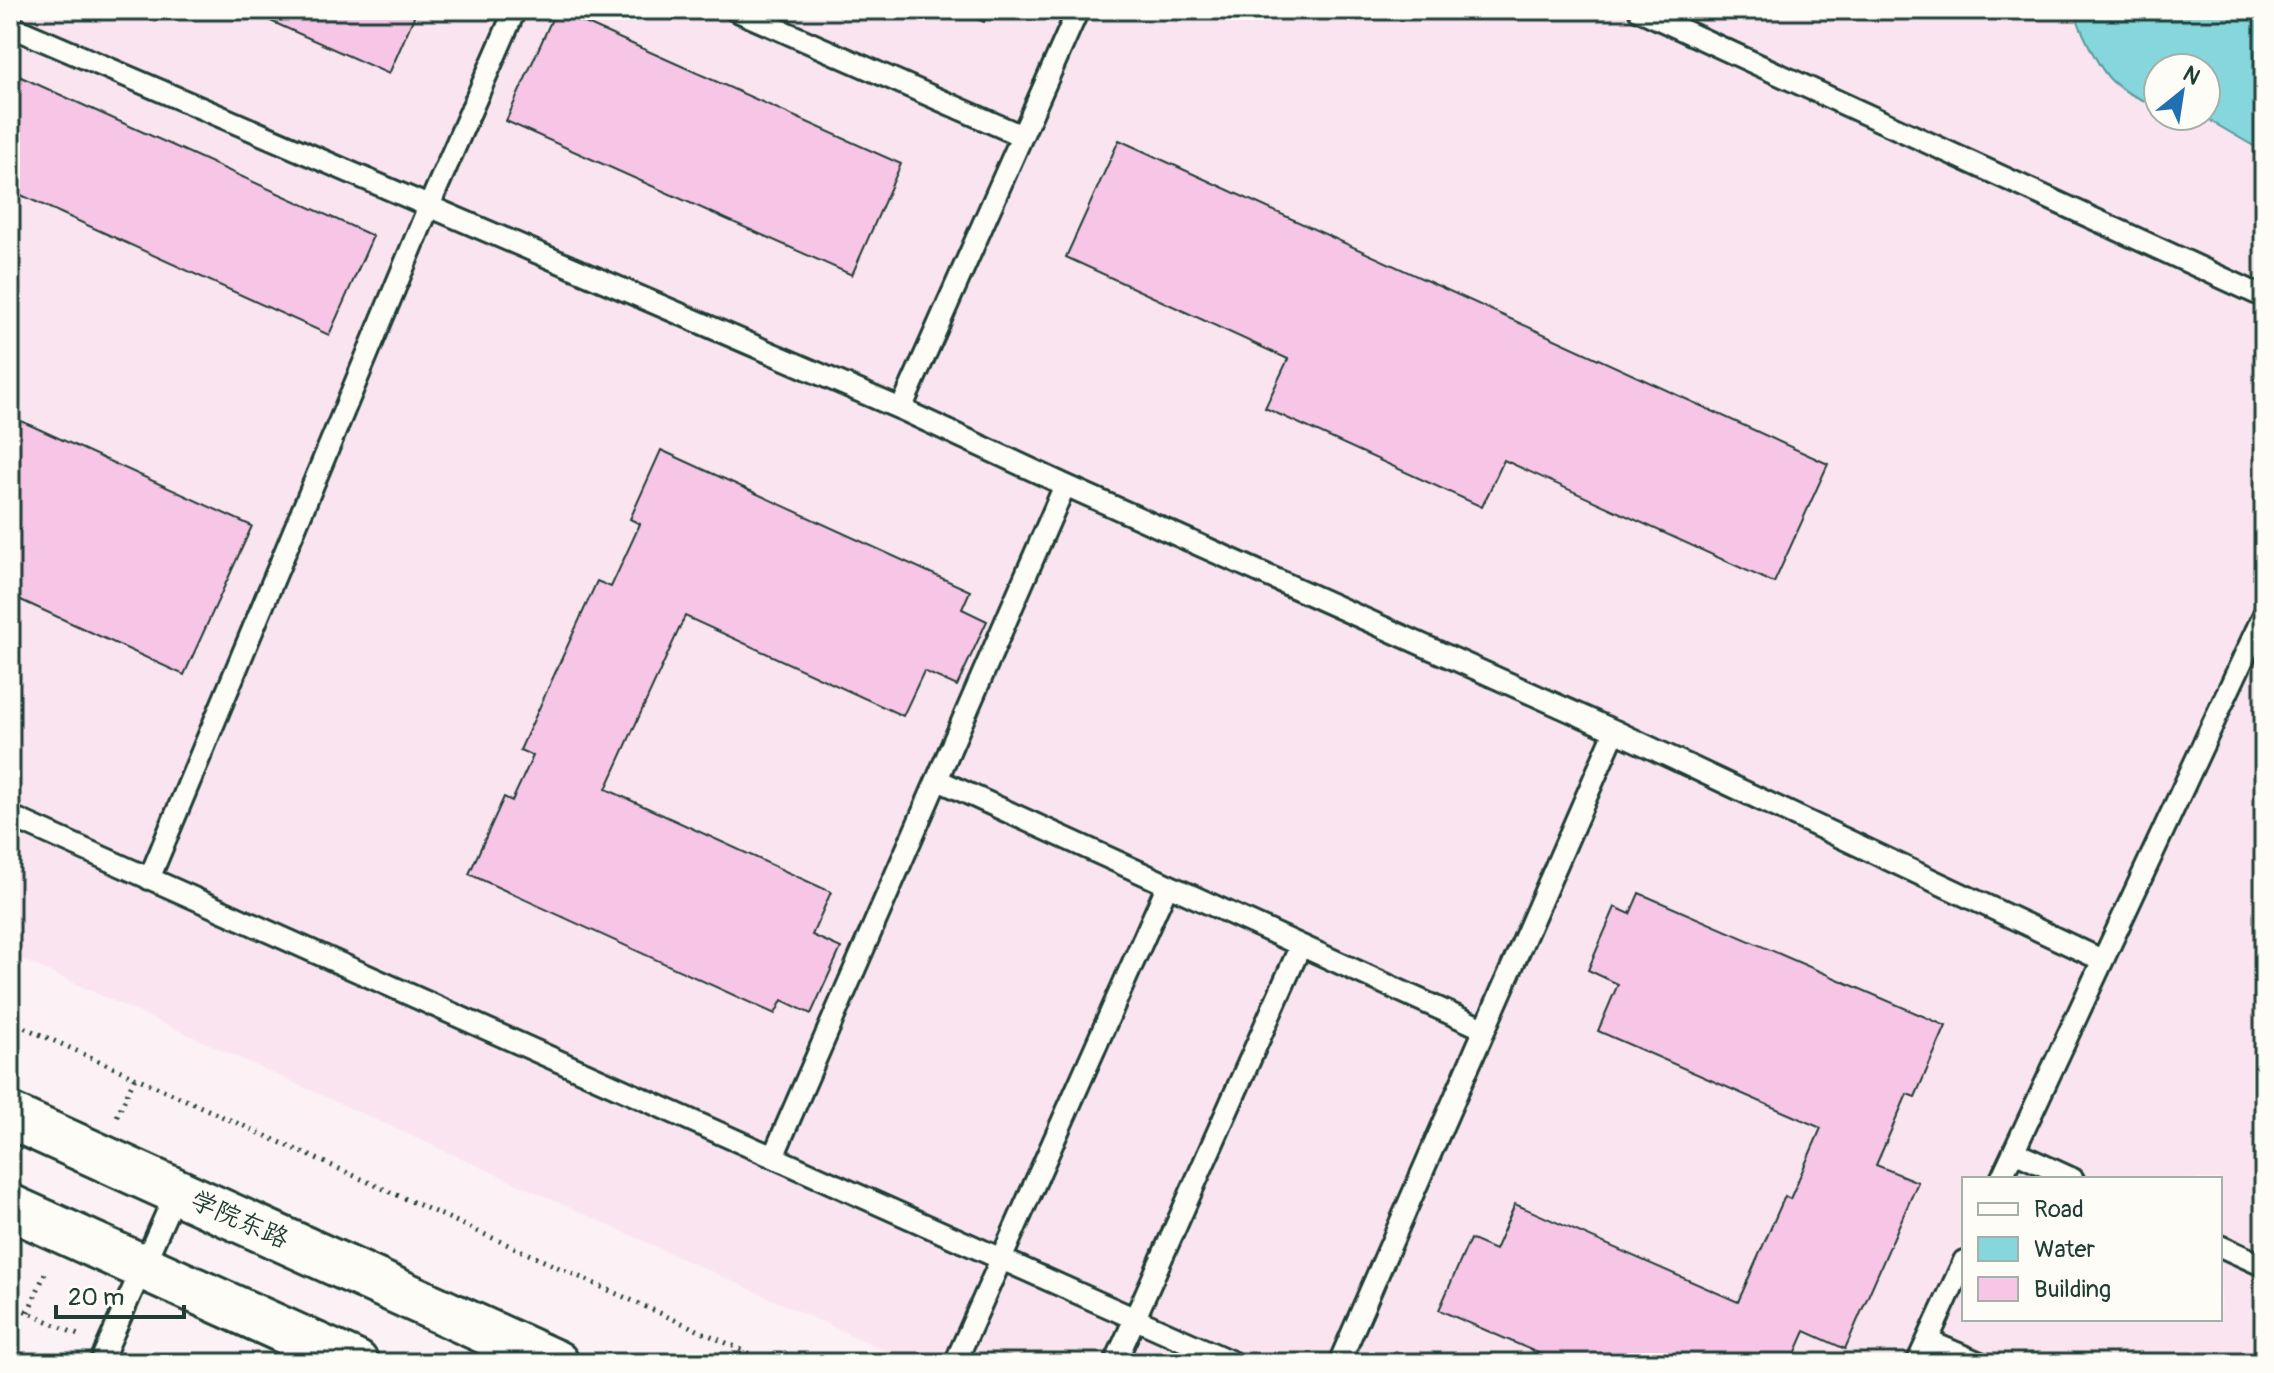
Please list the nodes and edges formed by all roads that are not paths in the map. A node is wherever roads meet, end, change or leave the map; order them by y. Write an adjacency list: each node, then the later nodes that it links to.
1 (515, 10): 7 (lane)
2 (735, 10): 6 (lane)
3 (1078, 10): 6 (lane)
4 (1639, 10): 8 (lane)
5 (10, 26): 7 (lane)
6 (1022, 136): 9 (lane)
7 (429, 206): 9 (lane); 15 (lane)
8 (2264, 297)
9 (901, 409): 10 (lane)
10 (1065, 485): 12 (lane); 13 (lane)
11 (2264, 614): 18 (lane)
12 (1615, 731): 18 (lane); 19 (lane)
13 (938, 780): 16 (lane); 22 (lane)
14 (10, 816): 15 (lane)
15 (149, 879): 22 (lane)
16 (1167, 886): 17 (lane); 28 (lane)
17 (1300, 947): 19 (lane); 32 (lane)
18 (2102, 960): 21 (lane)
19 (1484, 1029): 40 (lane)
20 (10, 1116): 25 (main road, 学院东路)
21 (2014, 1152): 23 (lane); 24 (lane)
22 (773, 1157): 28 (lane)
23 (2002, 1177)
24 (2069, 1177)
25 (177, 1190): 30 (lane); 36 (main road, 学院东路)
26 (10, 1207): 30 (main road)
27 (2222, 1247): 31 (lane)
28 (1001, 1260): 32 (lane); 37 (lane)
29 (1962, 1265): 33 (lane)
30 (143, 1266): 34 (lane); 35 (main road)
31 (2264, 1266)
32 (1134, 1319): 38 (lane); 39 (lane)
33 (1928, 1341): 41 (lane); 42 (lane)
34 (100, 1363)
35 (356, 1363)
36 (556, 1363)
37 (955, 1363)
38 (1115, 1363)
39 (1234, 1363)
40 (1339, 1363)
41 (1917, 1363)
42 (1980, 1363)

